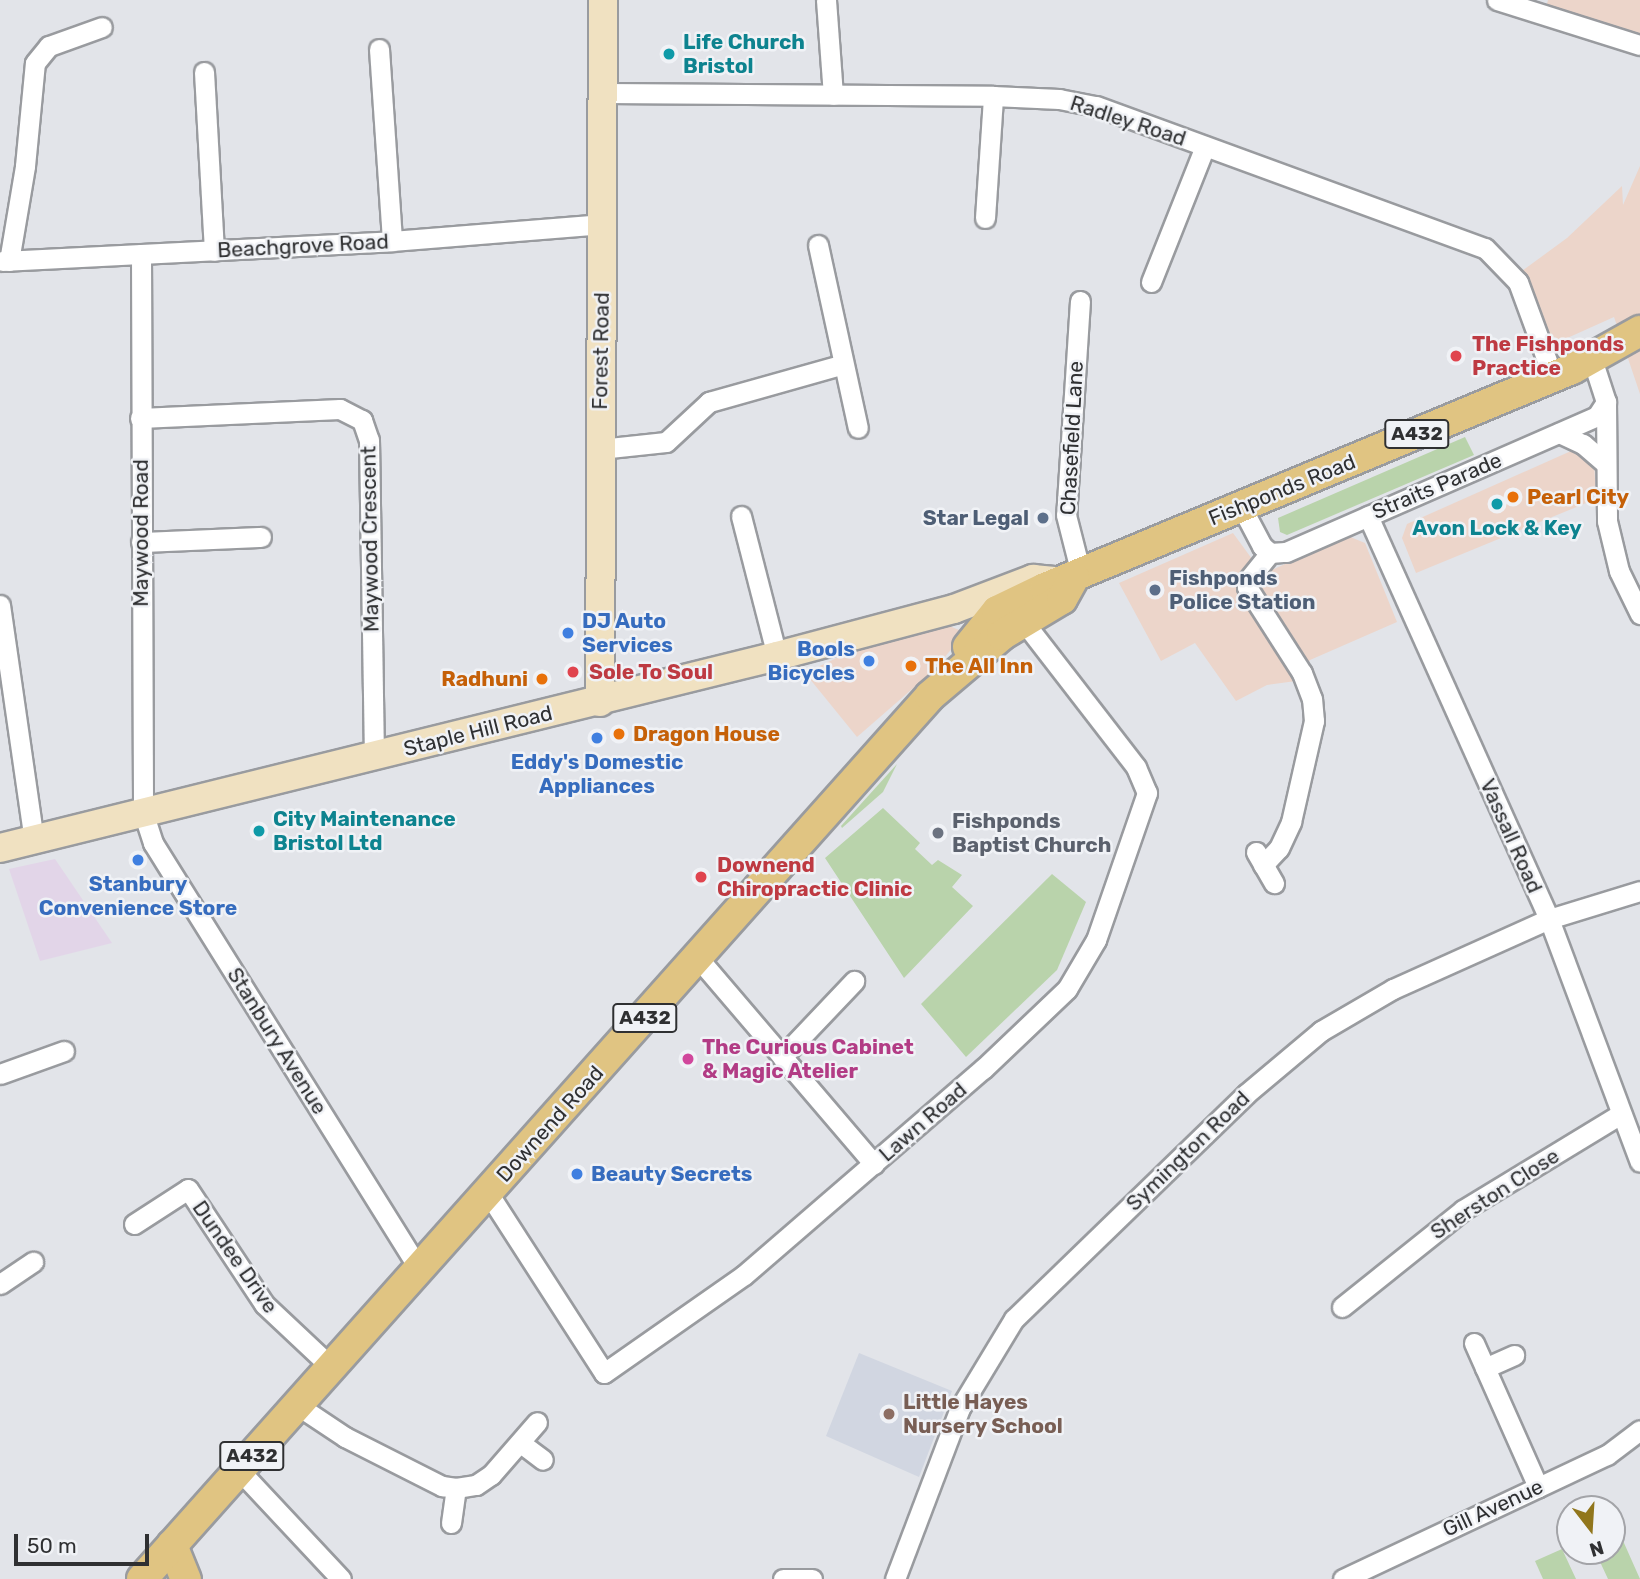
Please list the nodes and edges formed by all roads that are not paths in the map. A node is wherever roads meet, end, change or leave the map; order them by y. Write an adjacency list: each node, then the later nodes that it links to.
1 (603, 0): 8 (main road, Forest Road)
2 (826, 0): 9 (street)
3 (1497, 0): 5 (street)
4 (102, 27): 17 (street, Beachgrove Road)
5 (1640, 45)
6 (379, 49): 14 (street)
7 (204, 72): 16 (street)
8 (605, 93): 9 (street, Radley Road); 13 (main road, Forest Road)
9 (833, 95): 10 (street, Radley Road)
10 (993, 96): 11 (street, Radley Road); 12 (street)
11 (1205, 146): 18 (street); 23 (street, Radley Road)
12 (985, 218)
13 (603, 224): 14 (street, Beachgrove Road); 28 (main road, Forest Road)
14 (392, 241): 16 (street, Beachgrove Road)
15 (818, 245): 22 (street)
16 (214, 251): 17 (street, Beachgrove Road)
17 (141, 254): 25 (street, Maywood Road)
18 (1151, 282)
19 (1080, 301): 36 (street, Chasefield Lane)
20 (1640, 331): 21 (main road, Fishponds Road / A432)
21 (1592, 359): 23 (main road, Fishponds Road / A432); 24 (street)
22 (841, 365): 26 (street); 28 (street)
23 (1553, 377): 30 (main road, Fishponds Road / A432)
24 (1606, 401): 27 (street, Straits Parade); 29 (street)
25 (140, 418): 34 (street, Maywood Road); 43 (street, Maywood Crescent)
26 (858, 428)
27 (1559, 433): 29 (street); 32 (street, Straits Parade)
28 (600, 449): 42 (main road, Forest Road)
29 (1604, 462): 39 (street)
30 (1242, 508): 35 (street); 36 (main road, Fishponds Road / A432)
31 (741, 516): 41 (street)
32 (1368, 516): 35 (street, Straits Parade); 49 (street, Vassall Road)
33 (261, 537): 34 (street)
34 (141, 542): 44 (street, Maywood Road)
35 (1270, 553): 47 (street)
36 (1073, 577): 38 (main road, Staple Hill Road); 40 (main road, Fishponds Road / A432)
37 (0, 605): 45 (street)
38 (954, 609): 40 (main road, Staple Hill Road); 41 (main road, Staple Hill Road)
39 (1640, 614)
40 (1010, 617): 50 (main road, Downend Road / A432); 57 (street, Lawn Road)
41 (777, 656): 42 (main road, Staple Hill Road)
42 (600, 702): 43 (main road, Staple Hill Road)
43 (374, 757): 44 (main road, Staple Hill Road)
44 (143, 813): 45 (main road, Staple Hill Road); 61 (street, Stanbury Avenue)
45 (34, 839): 46 (main road, Staple Hill Road)
46 (0, 848)
47 (1274, 883)
48 (1640, 891): 49 (street, Symington Road)
49 (1549, 919): 55 (street, Vassall Road); 83 (street, Symington Road)
50 (698, 958): 53 (street); 58 (main road, Downend Road / A432)
51 (854, 981): 53 (street)
52 (64, 1051): 54 (street)
53 (782, 1057): 57 (street)
54 (0, 1074)
55 (1621, 1114): 56 (street, Vassall Road); 63 (street, Sherston Close)
56 (1640, 1163)
57 (874, 1164): 58 (street, Lawn Road)
58 (488, 1193): 61 (main road, Downend Road / A432)
59 (134, 1224): 66 (street, Dundee Drive)
60 (33, 1262): 62 (street)
61 (417, 1266): 66 (main road, Downend Road / A432)
62 (0, 1284)
63 (1342, 1307)
64 (1474, 1343): 67 (street)
65 (1514, 1355): 67 (street)
66 (331, 1367): 68 (main road, Downend Road / A432)
67 (1485, 1368): 74 (street)
68 (297, 1405): 73 (main road, Downend Road / A432); 75 (street)
69 (537, 1422): 71 (street)
70 (1640, 1430): 74 (street, Gill Avenue)
71 (522, 1444): 72 (street); 75 (street)
72 (543, 1460)
73 (239, 1470): 77 (main road, Downend Road / A432); 80 (street)
74 (1538, 1487): 84 (street, Gill Avenue)
75 (456, 1488): 76 (street)
76 (451, 1523)
77 (172, 1545): 78 (main road, Downend Road / A432); 79 (main road)
78 (142, 1579)
79 (186, 1579)
80 (341, 1579)
81 (783, 1579): 82 (street)
82 (812, 1579)
83 (895, 1579)
84 (1343, 1579)

